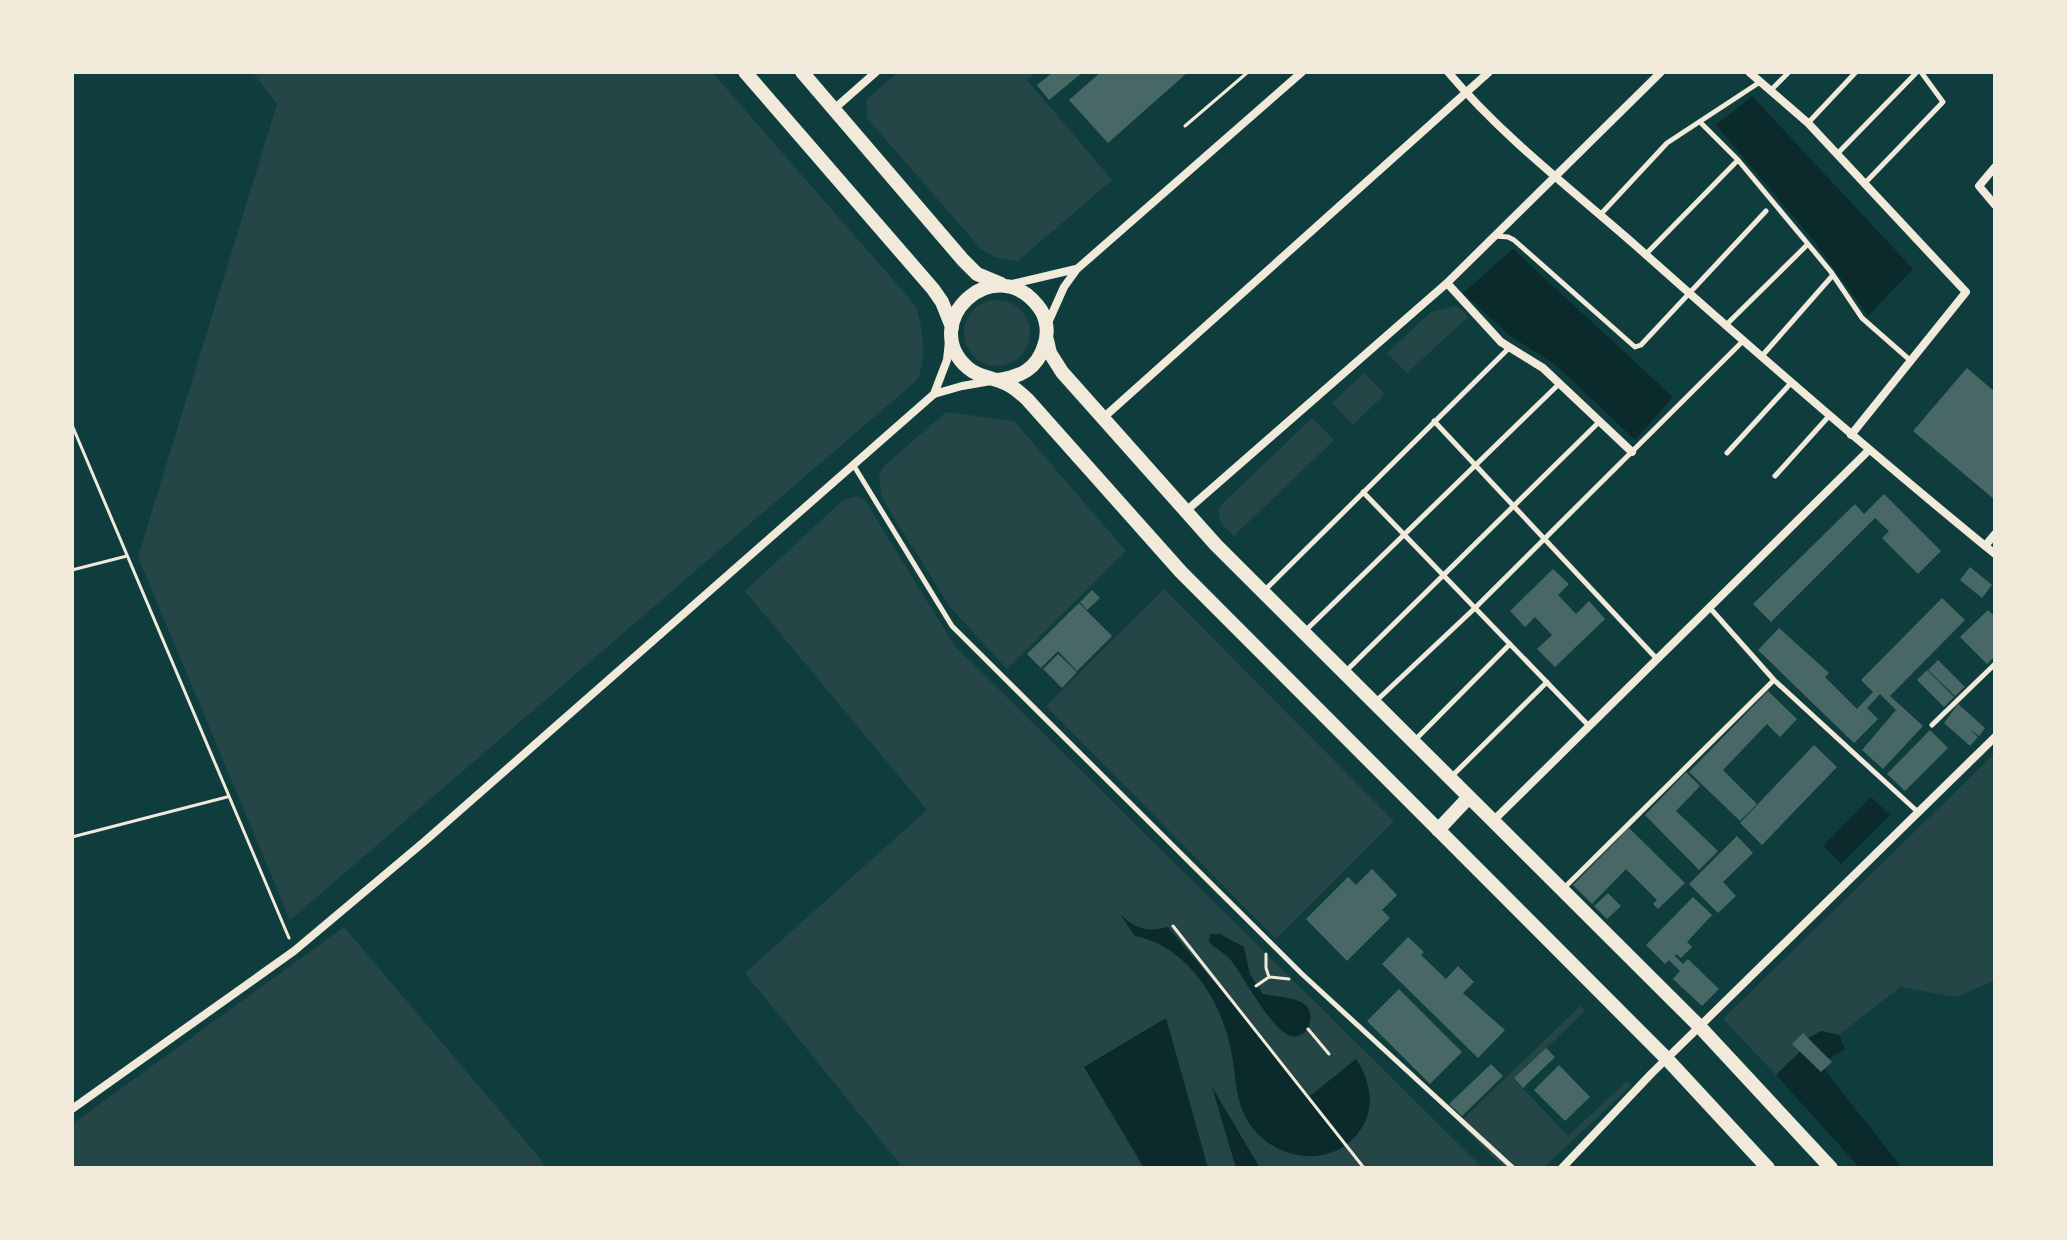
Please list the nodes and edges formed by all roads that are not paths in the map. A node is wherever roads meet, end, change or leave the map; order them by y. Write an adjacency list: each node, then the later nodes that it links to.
1 (745, 72): 35 (street)
2 (802, 72): 15 (street)
3 (876, 72): 15 (street)
4 (1302, 72): 29 (street)
5 (1448, 72): 14 (street)
6 (1489, 72): 14 (street)
7 (1661, 72): 21 (street)
8 (1749, 72): 12 (street)
9 (1789, 72): 13 (lane)
10 (1856, 72): 17 (lane)
11 (1919, 72): 18 (lane); 22 (lane)
12 (1761, 81): 13 (street); 16 (lane)
13 (1771, 90): 17 (street)
14 (1466, 93): 21 (street); 46 (street)
15 (834, 109): 32 (street)
16 (1700, 122): 19 (lane); 25 (lane)
17 (1808, 123): 18 (street)
18 (1837, 154): 22 (street)
19 (1738, 160): 27 (lane); 28 (lane)
20 (1995, 167): 23 (street)
21 (1554, 178): 25 (street); 26 (street)
22 (1865, 183): 40 (street)
23 (1995, 205)
24 (1766, 211): 33 (lane)
25 (1599, 216): 28 (street)
26 (1495, 236): 31 (street); 33 (lane)
27 (1808, 244): 30 (lane); 34 (lane)
28 (1645, 255): 33 (street)
29 (1077, 269): 32 (street); 36 (street)
30 (1833, 275): 39 (lane); 40 (lane)
31 (1447, 283): 38 (street); 58 (street)
32 (1005, 285): 35 (street); 36 (street)
33 (1688, 293): 34 (street)
34 (1725, 326): 37 (street)
35 (952, 327): 41 (street); 44 (street)
36 (1047, 330): 41 (street); 46 (street)
37 (1743, 341): 39 (street); 51 (lane)
38 (1509, 347): 42 (street); 47 (lane)
39 (1761, 357): 43 (street)
40 (1911, 361): 49 (street)
41 (998, 380): 44 (street); 84 (street)
42 (1560, 383): 48 (street); 54 (lane)
43 (1791, 383): 45 (street); 52 (lane)
44 (934, 394): 53 (street)
45 (1829, 416): 49 (street); 55 (lane)
46 (1103, 418): 58 (street)
47 (1434, 421): 54 (lane); 56 (lane)
48 (1600, 421): 51 (street); 57 (lane)
49 (1851, 435): 50 (street)
50 (1869, 450): 62 (street); 66 (street)
51 (1632, 452): 61 (lane)
52 (1727, 453)
53 (854, 466): 88 (street); 89 (lane)
54 (1476, 466): 57 (lane); 60 (lane)
55 (1775, 476)
56 (1363, 492): 60 (lane); 65 (lane)
57 (1514, 506): 61 (lane); 64 (lane)
58 (1186, 511): 65 (street)
59 (1995, 534): 62 (street)
60 (1405, 535): 64 (lane); 68 (lane)
61 (1544, 539): 67 (lane); 70 (lane)
62 (1985, 546): 63 (street)
63 (1995, 554)
64 (1443, 575): 67 (lane); 72 (lane)
65 (1263, 592): 68 (street)
66 (1710, 607): 70 (street); 73 (lane)
67 (1475, 608): 69 (lane); 75 (lane)
68 (1304, 633): 72 (street)
69 (1510, 644): 74 (lane); 79 (lane)
70 (1657, 659): 77 (street)
71 (1995, 664): 76 (lane)
72 (1344, 673): 75 (street)
73 (1774, 680): 82 (lane); 85 (lane)
74 (1547, 682): 77 (lane); 80 (lane)
75 (1374, 703): 79 (street)
76 (1932, 725)
77 (1589, 726): 83 (street)
78 (1995, 737): 82 (street)
79 (1413, 741): 80 (street)
80 (1450, 778): 81 (street)
81 (1469, 797): 83 (street); 84 (street)
82 (1919, 813): 86 (street)
83 (1493, 821): 85 (street)
84 (1438, 830): 87 (street)
85 (1562, 889): 86 (street)
86 (1700, 1027): 87 (street); 92 (street)
87 (1667, 1059): 90 (street); 91 (street)
88 (72, 1109)
89 (1513, 1168)
90 (1562, 1168)
91 (1768, 1168)
92 (1831, 1168)

